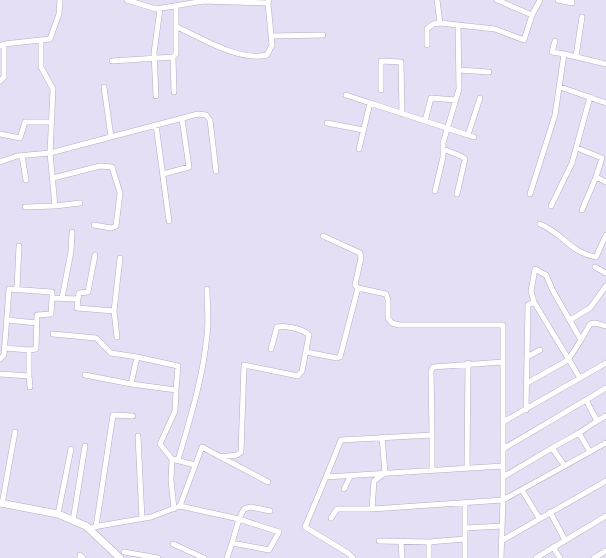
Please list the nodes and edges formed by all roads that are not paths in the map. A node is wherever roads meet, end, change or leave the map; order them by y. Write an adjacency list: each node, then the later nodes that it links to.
1 (60, 0): 19 (street)
2 (127, 0): 11 (street)
3 (437, 0): 14 (street)
4 (497, 0): 12 (street)
5 (540, 0): 12 (street)
6 (558, 0): 7 (street)
7 (572, 0)
8 (230, 1): 9 (street); 10 (street)
9 (269, 1): 18 (street)
10 (176, 6): 11 (street); 16 (street)
11 (160, 9): 26 (street)
12 (532, 15): 15 (street)
13 (582, 17): 25 (street)
14 (440, 23): 15 (street); 22 (street)
15 (458, 25): 29 (street)
16 (177, 27): 18 (street); 24 (street)
17 (323, 35): 18 (street)
18 (271, 36)
19 (41, 40): 21 (street); 46 (street)
20 (555, 41): 23 (street)
21 (2, 45): 31 (street)
22 (427, 45)
23 (564, 54): 25 (street); 33 (street)
24 (173, 56): 26 (street); 35 (street)
25 (576, 56): 28 (street)
26 (155, 58): 27 (street); 37 (street)
27 (112, 61)
28 (606, 64)
29 (460, 70): 30 (street); 40 (street)
30 (489, 72)
31 (0, 81)
32 (104, 87): 53 (street)
33 (560, 87): 38 (street); 69 (street)
34 (380, 90): 43 (street)
35 (174, 92)
36 (346, 95): 41 (street)
37 (156, 96)
38 (590, 97): 42 (street); 55 (street)
39 (480, 98): 52 (street)
40 (456, 100): 45 (street); 49 (street)
41 (370, 103): 43 (street); 50 (street)
42 (606, 103)
43 (402, 114): 45 (street)
44 (182, 119): 48 (street); 61 (street); 62 (street)
45 (425, 121): 49 (street)
46 (52, 122): 51 (street); 58 (street)
47 (327, 123): 50 (street)
48 (156, 125): 53 (street); 62 (street)
49 (447, 128): 52 (street); 57 (street)
50 (363, 130): 56 (street)
51 (0, 134)
52 (468, 135): 54 (street)
53 (111, 137): 58 (street)
54 (474, 137)
55 (577, 148): 63 (street); 72 (street)
56 (359, 149)
57 (443, 149): 67 (street); 68 (street)
58 (50, 153): 59 (street); 64 (street)
59 (22, 156): 60 (street); 65 (street)
60 (0, 162)
61 (216, 171)
62 (163, 174): 75 (street)
63 (596, 177): 66 (street); 74 (street)
64 (53, 178): 71 (street); 77 (street)
65 (26, 180)
66 (606, 182)
67 (435, 191)
68 (457, 194)
69 (530, 194)
70 (80, 203): 71 (street)
71 (56, 206): 73 (street)
72 (551, 206)
73 (25, 207)
74 (582, 210)
75 (169, 220)
76 (540, 224): 79 (street)
77 (94, 225)
78 (72, 232): 91 (street)
79 (606, 235)
80 (323, 236): 88 (street)
81 (19, 246): 87 (street)
82 (94, 255): 92 (street)
83 (120, 258): 94 (street)
84 (595, 266): 85 (street)
85 (606, 273)
86 (606, 286): 96 (street)
87 (17, 288): 90 (street); 95 (street)
88 (358, 288): 106 (street); 111 (street)
89 (207, 289): 142 (street)
90 (52, 298): 91 (street); 97 (street)
91 (62, 298): 92 (street)
92 (78, 298): 94 (street)
93 (534, 302): 96 (street); 108 (street); 110 (street)
94 (114, 311): 100 (street)
95 (6, 320): 97 (street); 102 (street)
96 (570, 320): 101 (street)
97 (37, 323): 104 (street)
98 (606, 326): 101 (street)
99 (53, 334): 107 (street)
100 (117, 337)
101 (581, 340): 110 (street)
102 (4, 348): 104 (street); 109 (street)
103 (271, 349): 106 (street)
104 (29, 350): 116 (street)
105 (540, 350): 108 (street)
106 (306, 352): 140 (street)
107 (137, 357): 119 (street); 122 (street)
108 (527, 357): 118 (street)
109 (0, 359)
110 (568, 360): 117 (street); 118 (street)
111 (503, 362): 112 (street); 128 (street)
112 (468, 364): 131 (street); 146 (street)
113 (606, 364): 117 (street)
114 (0, 374): 116 (street)
115 (86, 375): 119 (street)
116 (29, 376): 120 (street)
117 (580, 378): 124 (street)
118 (527, 383): 124 (street)
119 (131, 384): 122 (street)
120 (30, 387)
121 (606, 388): 123 (street)
122 (176, 390): 141 (street)
123 (586, 400): 127 (street); 138 (street)
124 (526, 410): 128 (street)
125 (134, 416): 172 (street)
126 (606, 416): 127 (street)
127 (597, 421): 130 (street)
128 (503, 422): 138 (street)
129 (15, 432): 158 (street)
130 (579, 433): 136 (street); 139 (street)
131 (432, 435): 133 (street); 147 (street)
132 (138, 436): 168 (street)
133 (382, 437): 148 (street); 150 (street)
134 (606, 443): 139 (street)
135 (86, 446): 170 (street)
136 (552, 448): 145 (street); 151 (street)
137 (71, 449): 164 (street)
138 (503, 449): 144 (street)
139 (590, 452): 145 (street)
140 (219, 456): 143 (street); 153 (street)
141 (172, 458): 142 (street); 160 (street)
142 (178, 460): 143 (street)
143 (195, 465): 159 (street)
144 (503, 466): 146 (street); 151 (street)
145 (564, 466): 155 (street)
146 (467, 468): 147 (street)
147 (432, 470): 148 (street)
148 (384, 473): 149 (street); 161 (street)
149 (351, 475): 150 (street); 154 (street)
150 (326, 477): 188 (street)
151 (503, 478): 156 (street)
152 (606, 481): 163 (street)
153 (268, 482)
154 (344, 489)
155 (522, 490): 156 (street); 167 (street)
156 (503, 500): 157 (street); 171 (street)
157 (465, 503): 161 (street); 173 (street)
158 (1, 504): 164 (street)
159 (180, 506): 160 (street); 169 (street)
160 (174, 509): 168 (street)
161 (372, 509): 166 (street)
162 (270, 511): 169 (street)
163 (550, 512): 167 (street); 175 (street)
164 (58, 514): 170 (street)
165 (606, 516): 175 (street)
166 (331, 518)
167 (539, 518): 178 (street)
168 (142, 519): 172 (street)
169 (239, 519): 180 (street); 180 (street)
170 (73, 520): 172 (street)
171 (502, 526): 173 (street); 178 (street)
172 (92, 528): 184 (street)
173 (465, 528): 174 (street)
174 (466, 539): 179 (street); 191 (street)
175 (565, 540): 182 (street)
176 (379, 541): 177 (street)
177 (401, 541): 179 (street); 189 (street)
178 (501, 541): 192 (street)
179 (429, 542): 190 (street)
180 (232, 543): 187 (street)
181 (173, 544): 186 (street)
182 (553, 547): 193 (street); 194 (street)
183 (606, 551): 195 (street)
184 (122, 555): 185 (street)
185 (158, 558)
186 (204, 558)
187 (227, 558)
188 (353, 558)
189 (402, 558)
190 (429, 558)
191 (465, 558)
192 (501, 558)
193 (536, 558)
194 (560, 558)
195 (594, 558)

